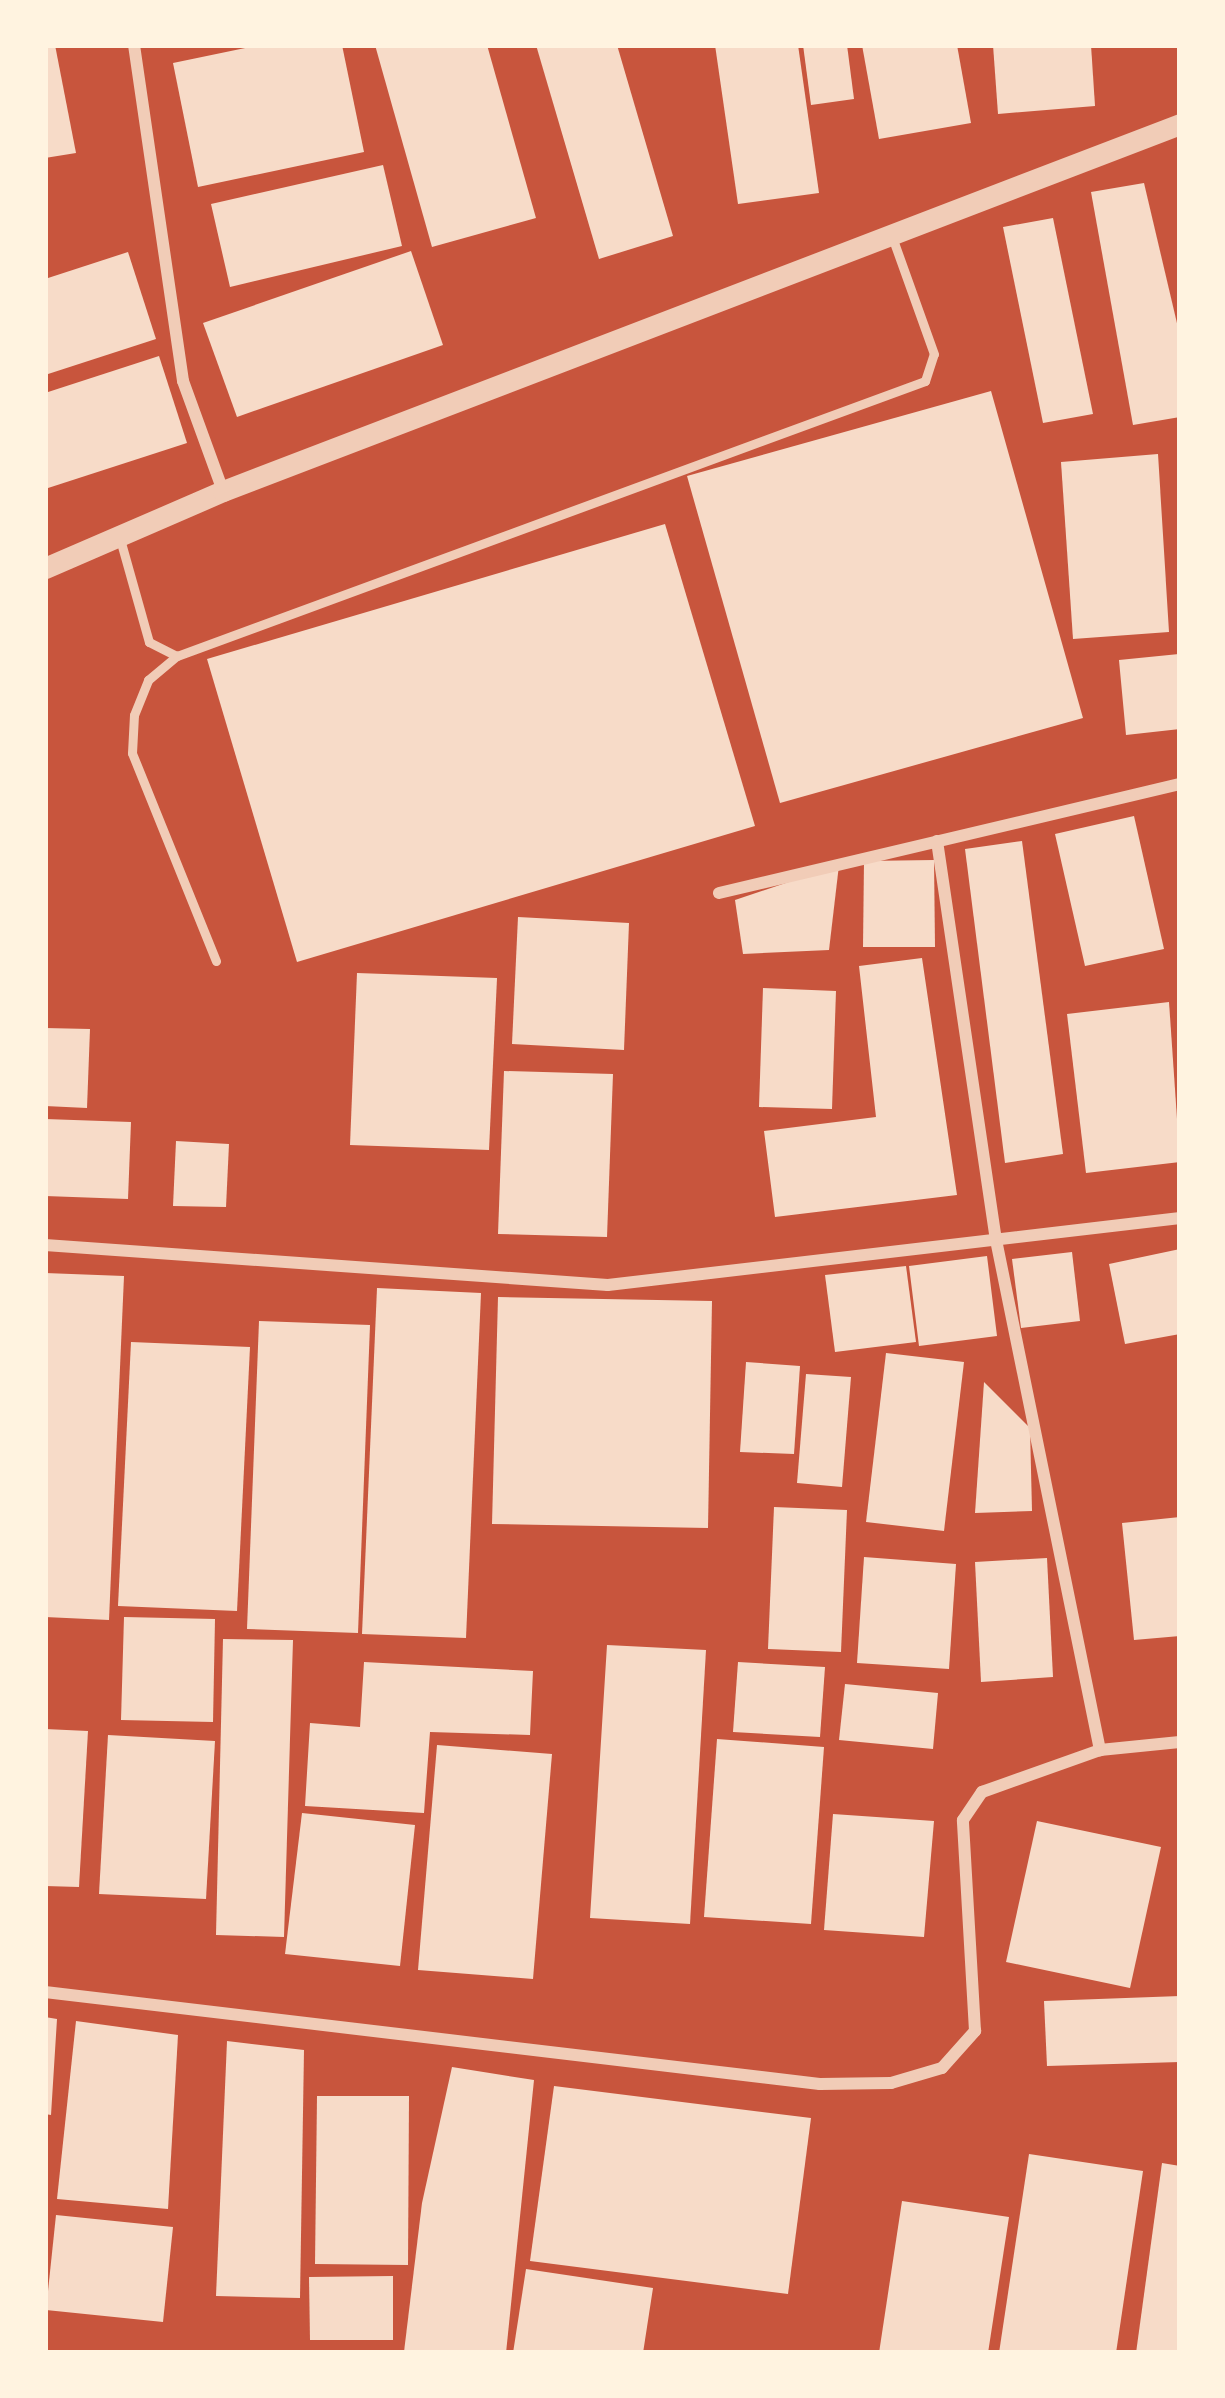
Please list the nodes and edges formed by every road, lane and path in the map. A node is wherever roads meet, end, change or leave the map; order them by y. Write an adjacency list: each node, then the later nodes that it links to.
1 (134, 45): 4 (street)
2 (1180, 124): 3 (street)
3 (891, 234): 4 (street); 7 (lane)
4 (223, 491): 5 (street)
5 (119, 537): 6 (street); 7 (lane)
6 (45, 568)
7 (177, 656): 11 (lane)
8 (1180, 784): 9 (street)
9 (937, 841): 10 (street); 13 (street)
10 (719, 893)
11 (216, 961)
12 (1180, 1218): 13 (street)
13 (995, 1235): 14 (street); 16 (street)
14 (45, 1245)
15 (1180, 1742): 16 (street)
16 (1100, 1750): 17 (street)
17 (45, 1992)

